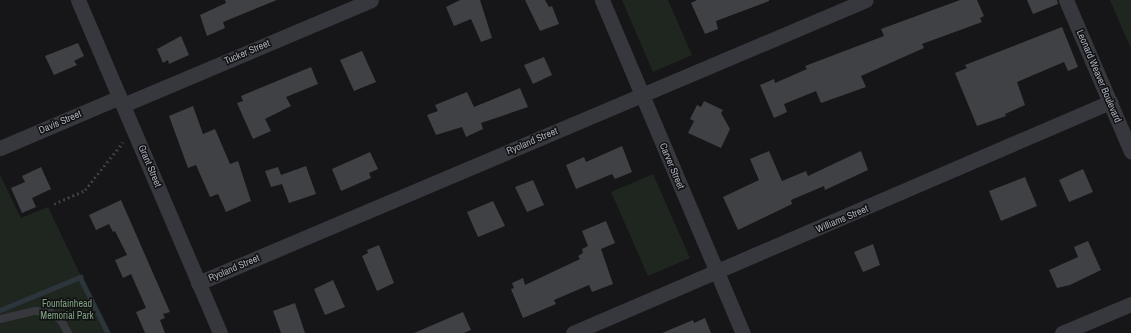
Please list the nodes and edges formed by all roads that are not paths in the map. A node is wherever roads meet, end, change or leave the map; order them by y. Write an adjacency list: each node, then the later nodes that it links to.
1 (78, 0): 7 (street, Grant Street)
2 (371, 0): 7 (street, Tucker Street)
3 (602, 0): 6 (street, Carver Street)
4 (866, 0): 6 (street, Ryoland Street)
5 (1066, 0): 8 (street, Leonard Weaver Boulevard)
6 (643, 95): 11 (street, Carver Street); 12 (street, Ryoland Street)
7 (121, 101): 9 (street, Davis Street); 12 (street, Grant Street)
8 (1110, 102): 10 (street, Leonard Weaver Boulevard); 11 (street, Williams Street)
9 (0, 148)
10 (1131, 152)
11 (717, 273): 17 (street, Williams Street); 18 (street, Carver Street)
12 (198, 283): 16 (street, Grant Street)
13 (1131, 304): 19 (street)
14 (0, 319): 15 (lane)
15 (68, 333)
16 (220, 333)
17 (573, 333)
18 (743, 333)
19 (1062, 333)

